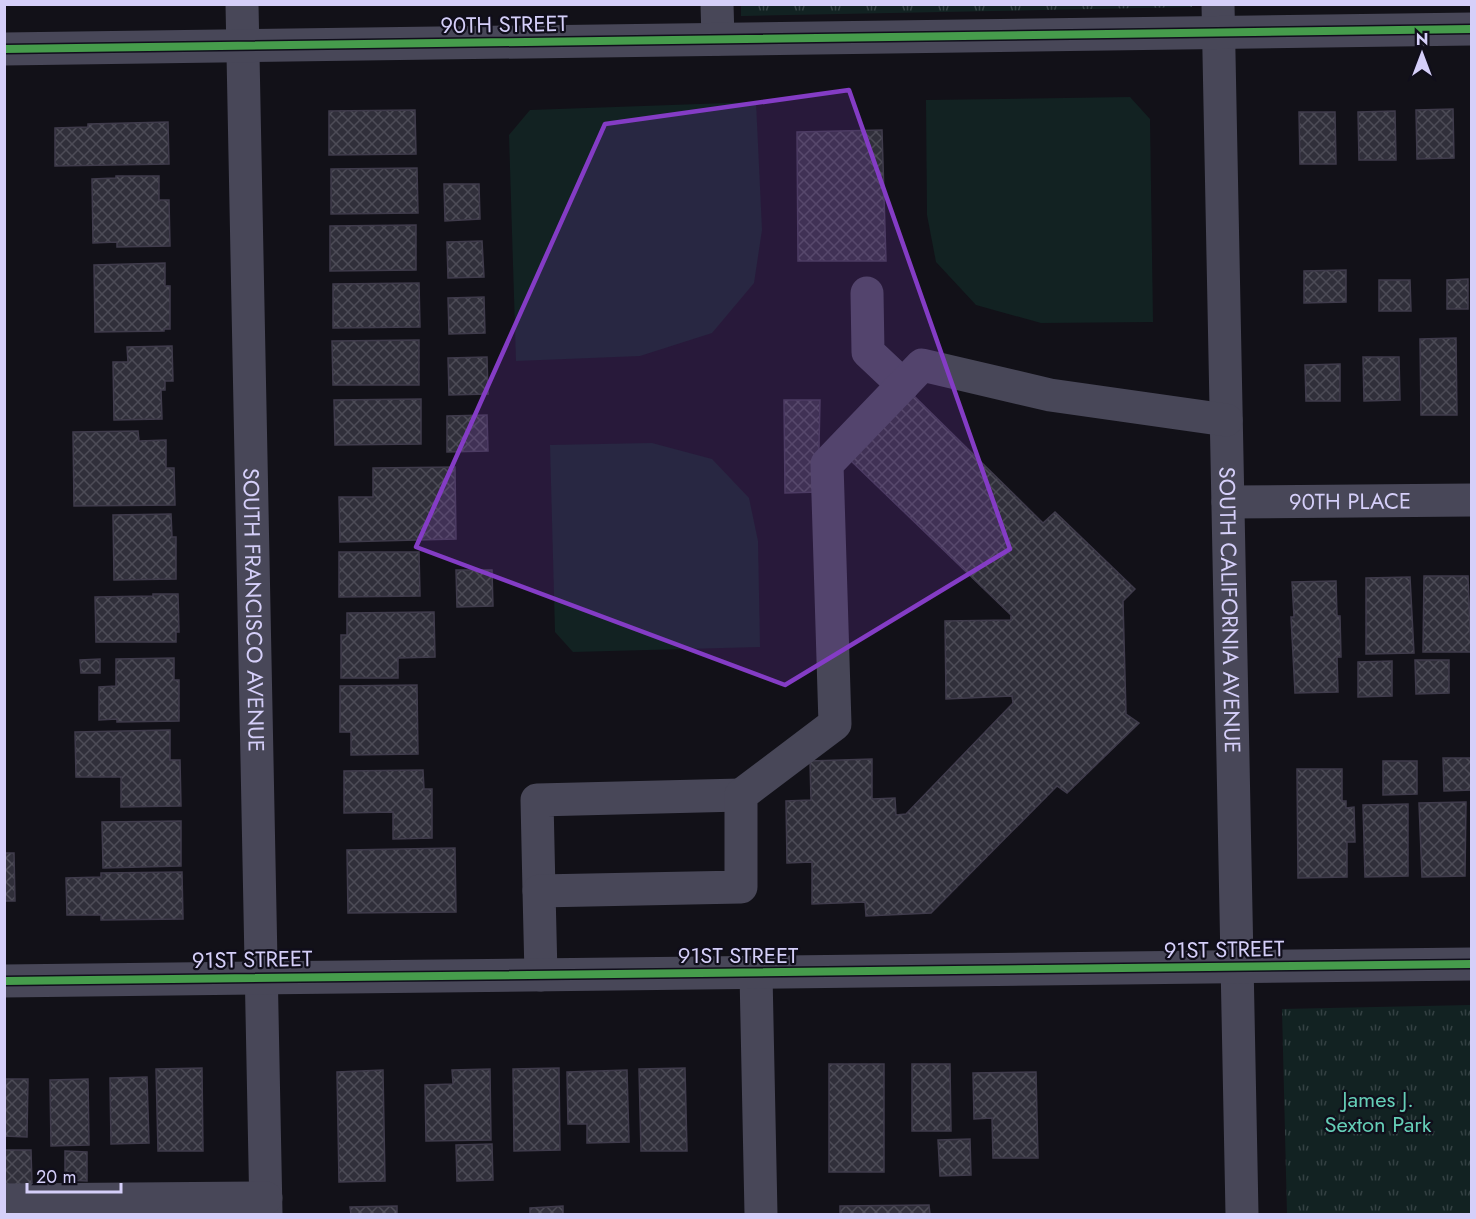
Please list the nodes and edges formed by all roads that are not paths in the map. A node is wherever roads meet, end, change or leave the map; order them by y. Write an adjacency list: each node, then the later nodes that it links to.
1 (242, 4): 6 (street, SOUTH FRANCISCO AVENUE)
2 (717, 4): 5 (street)
3 (1219, 18): 4 (street, 90TH STREET); 5 (street, 90TH STREET); 10 (street, SOUTH CALIFORNIA AVENUE)
4 (1472, 28)
5 (718, 39): 6 (street, 90TH STREET)
6 (243, 45): 7 (street, 90TH STREET); 19 (street, SOUTH FRANCISCO AVENUE)
7 (4, 49)
8 (867, 293): 9 (street)
9 (903, 385): 10 (street); 13 (street)
10 (1226, 420): 12 (street, SOUTH CALIFORNIA AVENUE)
11 (1472, 500): 12 (street, 90TH PLACE)
12 (1228, 502): 16 (street, SOUTH CALIFORNIA AVENUE)
13 (741, 795): 14 (street); 14 (street)
14 (539, 891): 18 (street)
15 (1472, 964): 16 (street, 91ST STREET)
16 (1237, 967): 17 (street, 91ST STREET); 24 (street, SOUTH CALIFORNIA AVENUE)
17 (756, 974): 18 (street, 91ST STREET); 23 (street)
18 (541, 975): 19 (street, 91ST STREET)
19 (261, 977): 20 (street, 91ST STREET); 22 (street, SOUTH FRANCISCO AVENUE)
20 (4, 981)
21 (21, 1204): 22 (street)
22 (266, 1206)
23 (761, 1215)
24 (1242, 1215)

